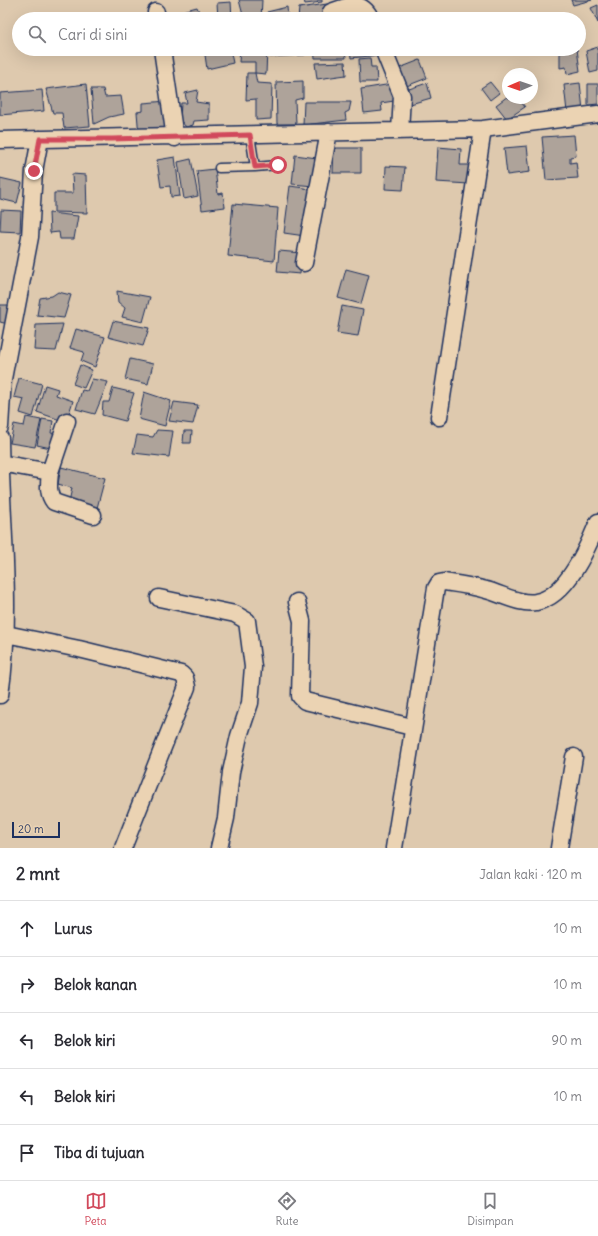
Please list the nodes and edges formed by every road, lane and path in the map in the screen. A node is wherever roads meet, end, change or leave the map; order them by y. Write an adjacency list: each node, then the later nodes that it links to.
1 (331, 12): 2 (street)
2 (369, 12)
3 (163, 56): 10 (street)
4 (386, 56): 7 (street)
5 (598, 114): 6 (street)
6 (483, 129): 7 (street); 17 (street)
7 (400, 131): 8 (street)
8 (329, 132): 9 (street); 16 (street)
9 (250, 135): 10 (street); 14 (lane)
10 (175, 138): 11 (street)
11 (40, 139): 12 (street); 19 (street)
12 (0, 140)
13 (278, 165): 14 (lane)
14 (255, 167): 15 (lane)
15 (219, 168)
16 (304, 263)
17 (439, 417)
18 (67, 421): 22 (street)
19 (0, 427)
20 (0, 438): 21 (street)
21 (0, 463): 22 (street); 27 (street)
22 (50, 472): 23 (street)
23 (93, 515)
24 (598, 522): 29 (street)
25 (159, 598): 32 (street)
26 (297, 602): 29 (street)
27 (6, 634): 28 (street); 31 (street)
28 (1, 686)
29 (412, 727): 33 (street)
30 (574, 757): 34 (street)
31 (123, 848)
32 (219, 848)
33 (394, 848)
34 (559, 848)

